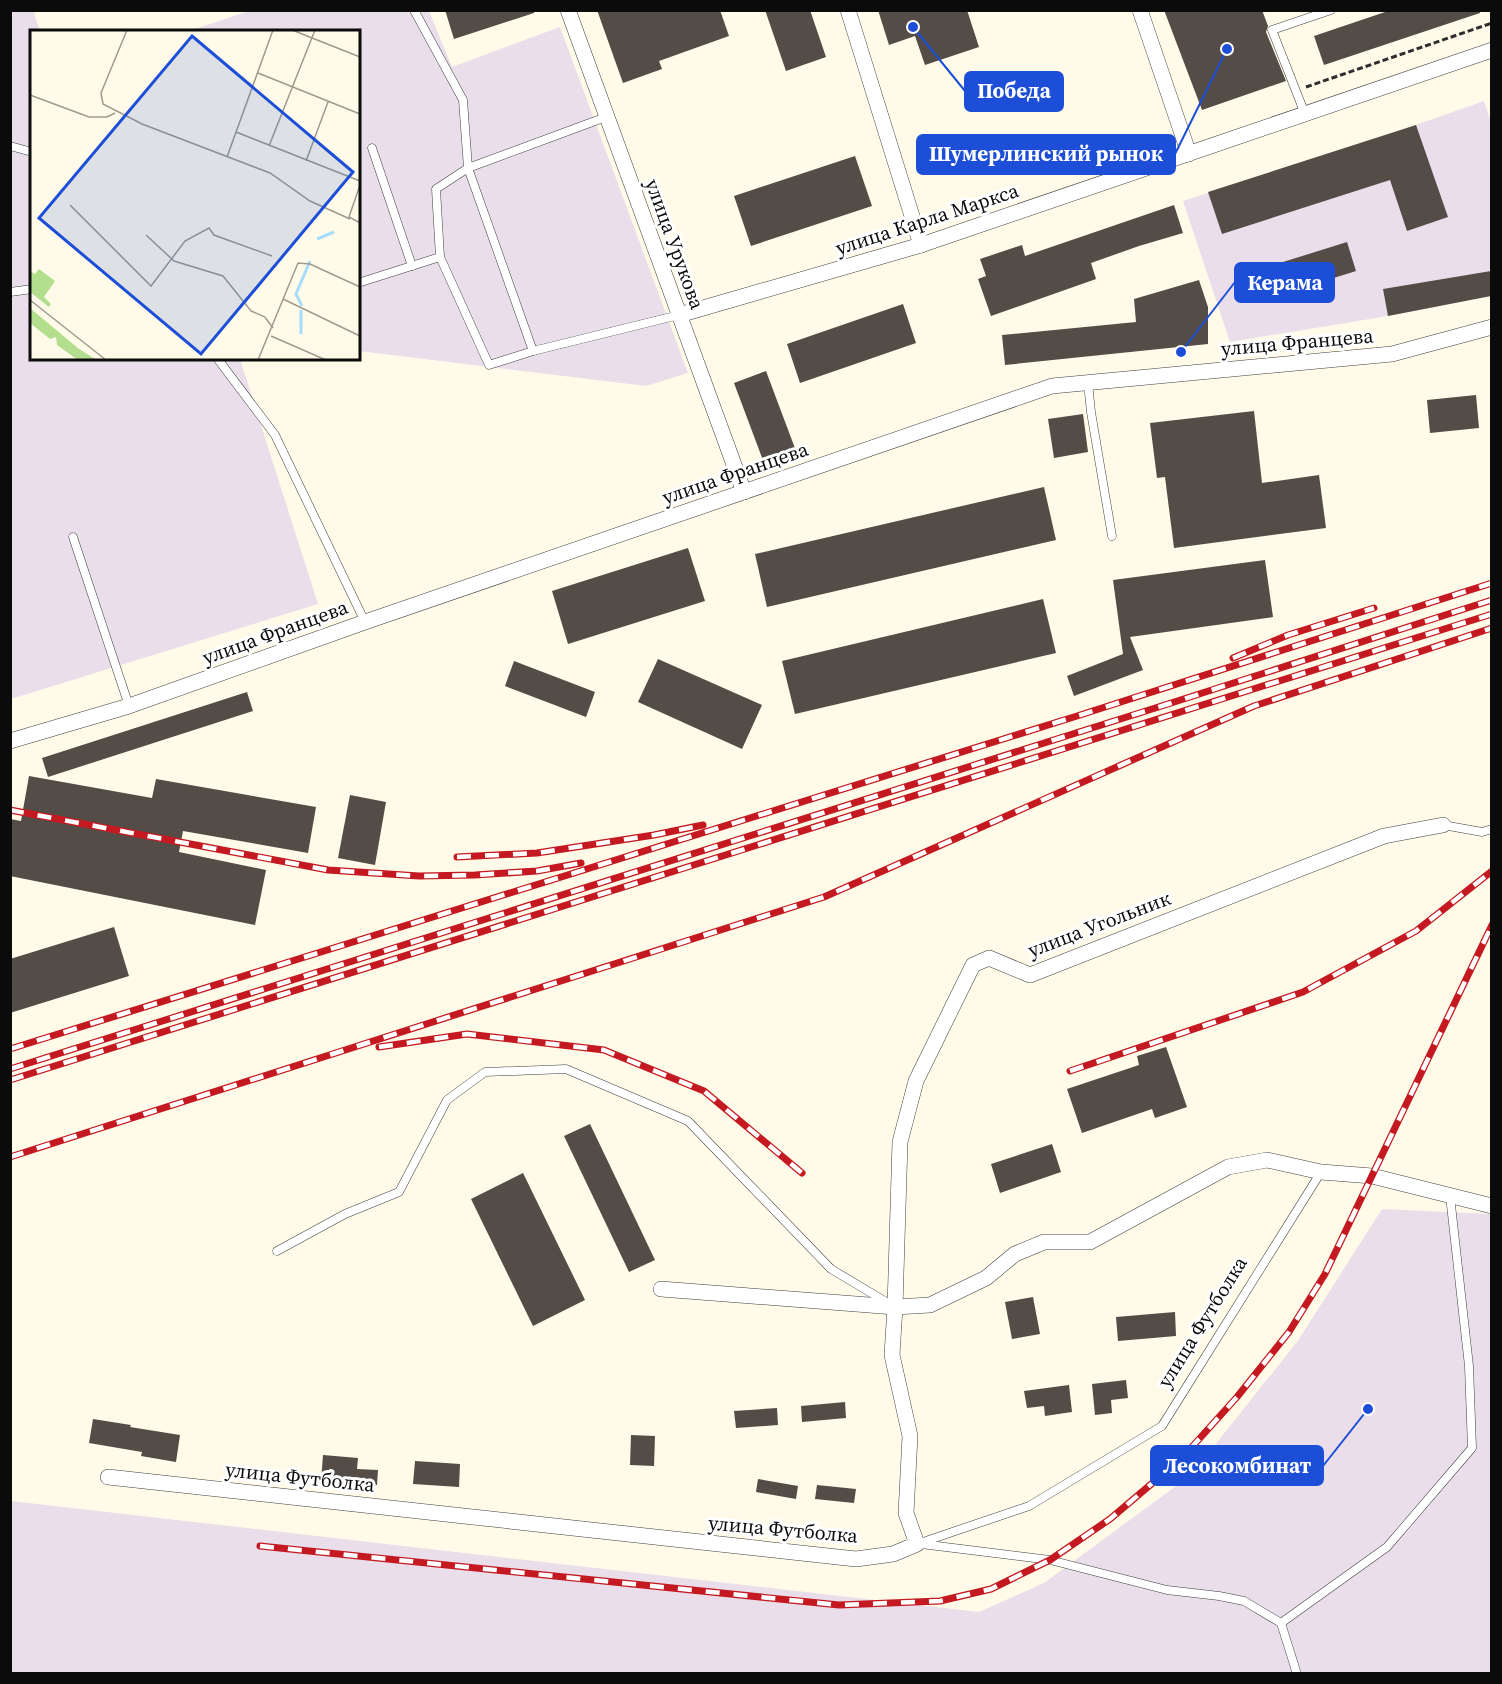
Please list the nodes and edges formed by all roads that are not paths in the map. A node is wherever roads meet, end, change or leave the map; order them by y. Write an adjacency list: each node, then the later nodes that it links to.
1 (414, 10): 13 (lane)
2 (568, 10): 8 (street, улица Урукова)
3 (848, 10): 14 (street)
4 (1140, 10): 12 (street)
5 (1331, 10): 7 (lane)
6 (1491, 50): 7 (street, улица Карла Маркса)
7 (1305, 114): 12 (street, улица Карла Маркса)
8 (606, 117): 13 (lane); 20 (street, улица Урукова)
9 (10, 146): 11 (lane)
10 (372, 148): 16 (lane)
11 (30, 151)
12 (1189, 154): 14 (street, улица Карла Маркса)
13 (468, 168): 15 (lane); 22 (lane)
14 (921, 245): 20 (street, улица Карла Маркса)
15 (440, 257): 16 (lane); 22 (lane)
16 (412, 266): 17 (lane)
17 (360, 282)
18 (30, 288): 19 (lane)
19 (10, 292)
20 (679, 315): 22 (lane); 25 (street, улица Урукова)
21 (1491, 327): 24 (street, улица Францева)
22 (533, 351)
23 (219, 360): 28 (lane)
24 (1088, 383): 25 (street, улица Францева); 26 (lane)
25 (744, 492): 28 (street, улица Францева)
26 (1112, 536)
27 (73, 537): 29 (lane)
28 (365, 622): 29 (street, улица Францева)
29 (129, 706): 30 (street, улица Францева)
30 (10, 741)
31 (1443, 825): 32 (lane); 38 (street, улица Угольник)
32 (1491, 829)
33 (1320, 1172): 34 (street); 38 (street); 40 (lane, улица Футболка)
34 (1450, 1196): 35 (street); 41 (lane)
35 (1491, 1206)
36 (277, 1251): 38 (lane)
37 (661, 1289): 38 (street)
38 (895, 1307): 40 (street, улица Угольник)
39 (108, 1477): 40 (street, улица Футболка)
40 (916, 1544): 41 (lane)
41 (1281, 1623): 42 (lane)
42 (1297, 1674)

